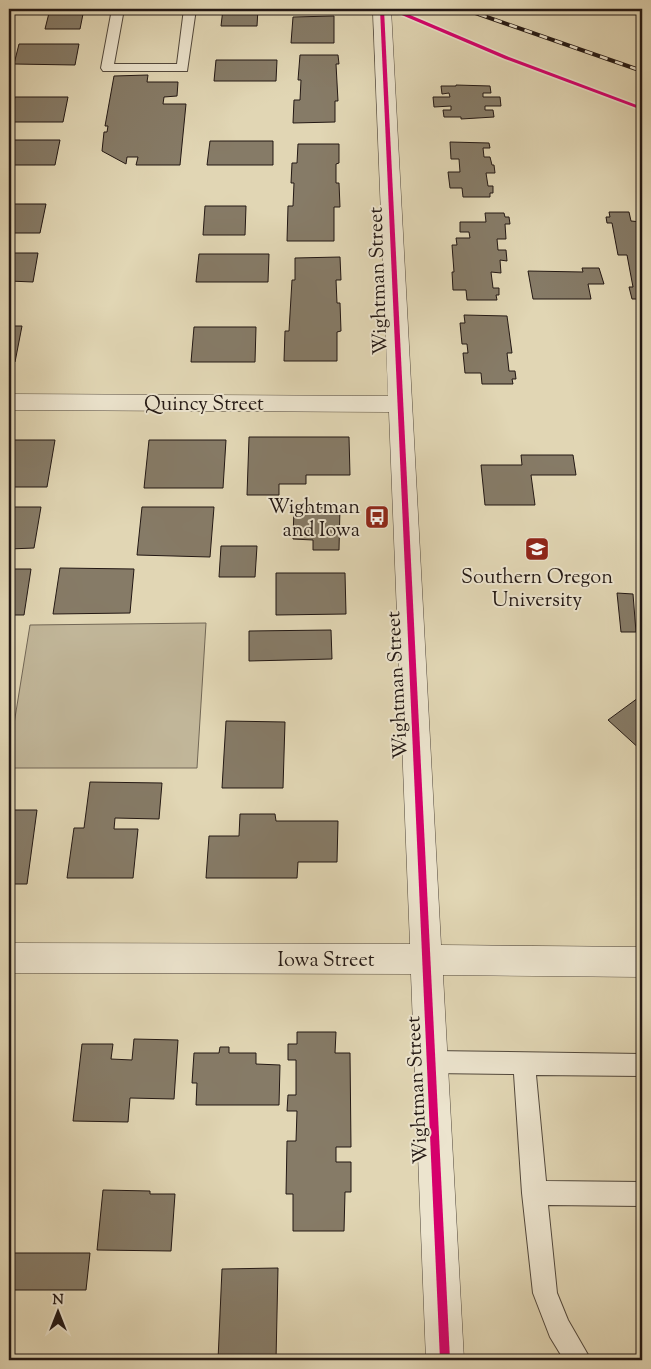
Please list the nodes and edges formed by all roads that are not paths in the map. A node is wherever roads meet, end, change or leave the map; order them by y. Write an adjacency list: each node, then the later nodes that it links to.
1 (118, 9): 2 (lane)
2 (190, 9)
3 (382, 9): 5 (street, Wightman Street)
4 (9, 402): 5 (street, Quincy Street)
5 (400, 404): 7 (street, Wightman Street)
6 (9, 958): 7 (street, Iowa Street)
7 (425, 959): 8 (street, Iowa Street); 9 (street, Wightman Street)
8 (642, 962)
9 (430, 1062): 10 (lane); 14 (street, Wightman Street)
10 (524, 1063): 11 (lane); 12 (lane)
11 (642, 1065)
12 (534, 1193): 13 (lane); 15 (lane)
13 (642, 1194)
14 (445, 1360)
15 (578, 1360)

